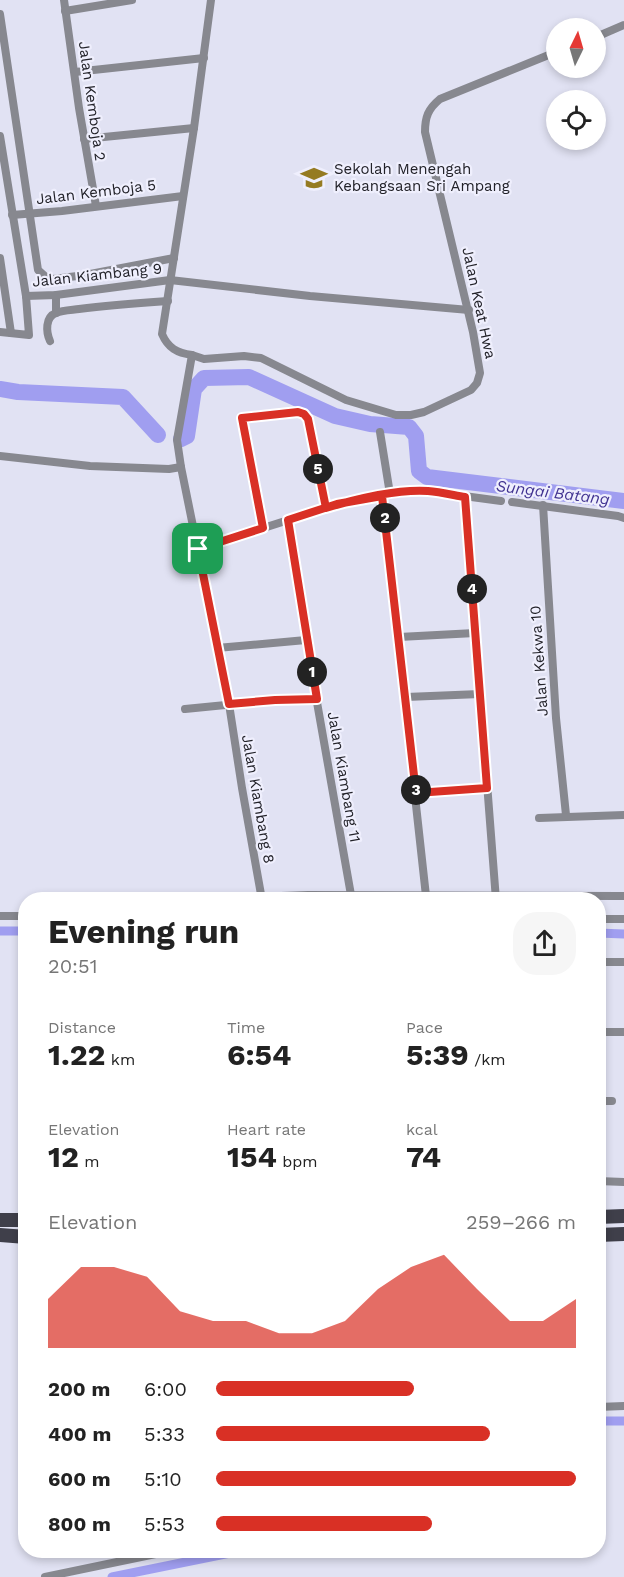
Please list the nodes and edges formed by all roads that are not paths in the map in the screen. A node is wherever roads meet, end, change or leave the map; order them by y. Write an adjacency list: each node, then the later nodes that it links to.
1 (64, 0): 4 (street, Jalan Kemboja 2)
2 (132, 0): 4 (street)
3 (212, 0): 9 (street)
4 (65, 11): 10 (street, Jalan Kemboja 2)
5 (0, 14): 16 (street)
6 (624, 25): 7 (street)
7 (606, 33)
8 (546, 56): 26 (street, Jalan Keat Hwa)
9 (204, 58): 10 (street); 11 (street)
10 (75, 72): 13 (street, Jalan Kemboja 2)
11 (194, 128): 13 (street); 14 (street)
12 (0, 136): 17 (street)
13 (84, 139): 15 (street, Jalan Kemboja 2)
14 (183, 196): 15 (street, Jalan Kemboja 5); 19 (street)
15 (96, 206): 16 (street, Jalan Kemboja 5)
16 (30, 213): 17 (street, Jalan Kemboja 5); 19 (street)
17 (12, 215): 23 (street)
18 (0, 258): 29 (street)
19 (174, 258): 20 (street)
20 (170, 280): 21 (street, Jalan Kiambang 9); 24 (street); 26 (street, Jalan Kiambang 9)
21 (100, 289): 22 (street, Jalan Kiambang 9); 25 (street)
22 (56, 295): 23 (street, Jalan Kiambang 9); 27 (street)
23 (26, 296): 29 (street)
24 (168, 301): 25 (street); 31 (street)
25 (102, 306): 27 (street)
26 (469, 310): 31 (street, Jalan Keat Hwa)
27 (56, 313): 30 (street)
28 (0, 332): 29 (street)
29 (11, 333)
30 (50, 341)
31 (192, 355): 34 (street, Jalan Kiambang 8)
32 (380, 432): 35 (street)
33 (0, 456): 34 (street)
34 (181, 467): 44 (street, Jalan Kiambang 8)
35 (386, 495): 36 (street); 40 (street); 46 (street)
36 (465, 497): 37 (street); 45 (street)
37 (501, 501)
38 (512, 502): 39 (street)
39 (543, 505): 41 (street); 57 (street, Jalan Kekwa 10)
40 (326, 508): 42 (street); 43 (street)
41 (624, 518)
42 (288, 520): 43 (street); 47 (street, Jalan Kiambang 11)
43 (263, 528): 44 (street)
44 (198, 549): 48 (street, Jalan Kiambang 8)
45 (475, 633): 46 (street); 49 (street)
46 (399, 637): 50 (street)
47 (306, 640): 48 (street); 51 (street, Jalan Kiambang 11)
48 (217, 648): 52 (street, Jalan Kiambang 8)
49 (480, 694): 50 (street); 54 (street)
50 (406, 697): 55 (street)
51 (317, 699): 52 (street); 60 (street, Jalan Kiambang 11)
52 (229, 704): 53 (street); 59 (street, Jalan Kiambang 8)
53 (184, 709)
54 (487, 788): 55 (street); 62 (street)
55 (416, 793): 61 (street)
56 (624, 815): 57 (street)
57 (566, 816): 58 (street)
58 (539, 818)
59 (261, 892)
60 (350, 892)
61 (426, 892)
62 (496, 892)
63 (606, 897): 64 (street)
64 (624, 897)
65 (0, 916): 66 (street)
66 (18, 916)
67 (606, 919): 68 (street)
68 (624, 919)
69 (606, 962): 70 (street)
70 (624, 963)
71 (606, 1032): 72 (street)
72 (624, 1032)
73 (606, 1101): 74 (street)
74 (612, 1101)
75 (606, 1181): 76 (street)
76 (624, 1182)
77 (624, 1216): 78 (main road)
78 (606, 1217)
79 (0, 1220): 80 (main road)
80 (18, 1220)
81 (606, 1234): 82 (main road)
82 (624, 1234)
83 (0, 1235): 84 (main road)
84 (18, 1236)
85 (624, 1406): 86 (street)
86 (606, 1407)
87 (136, 1558): 88 (street)
88 (45, 1577)

